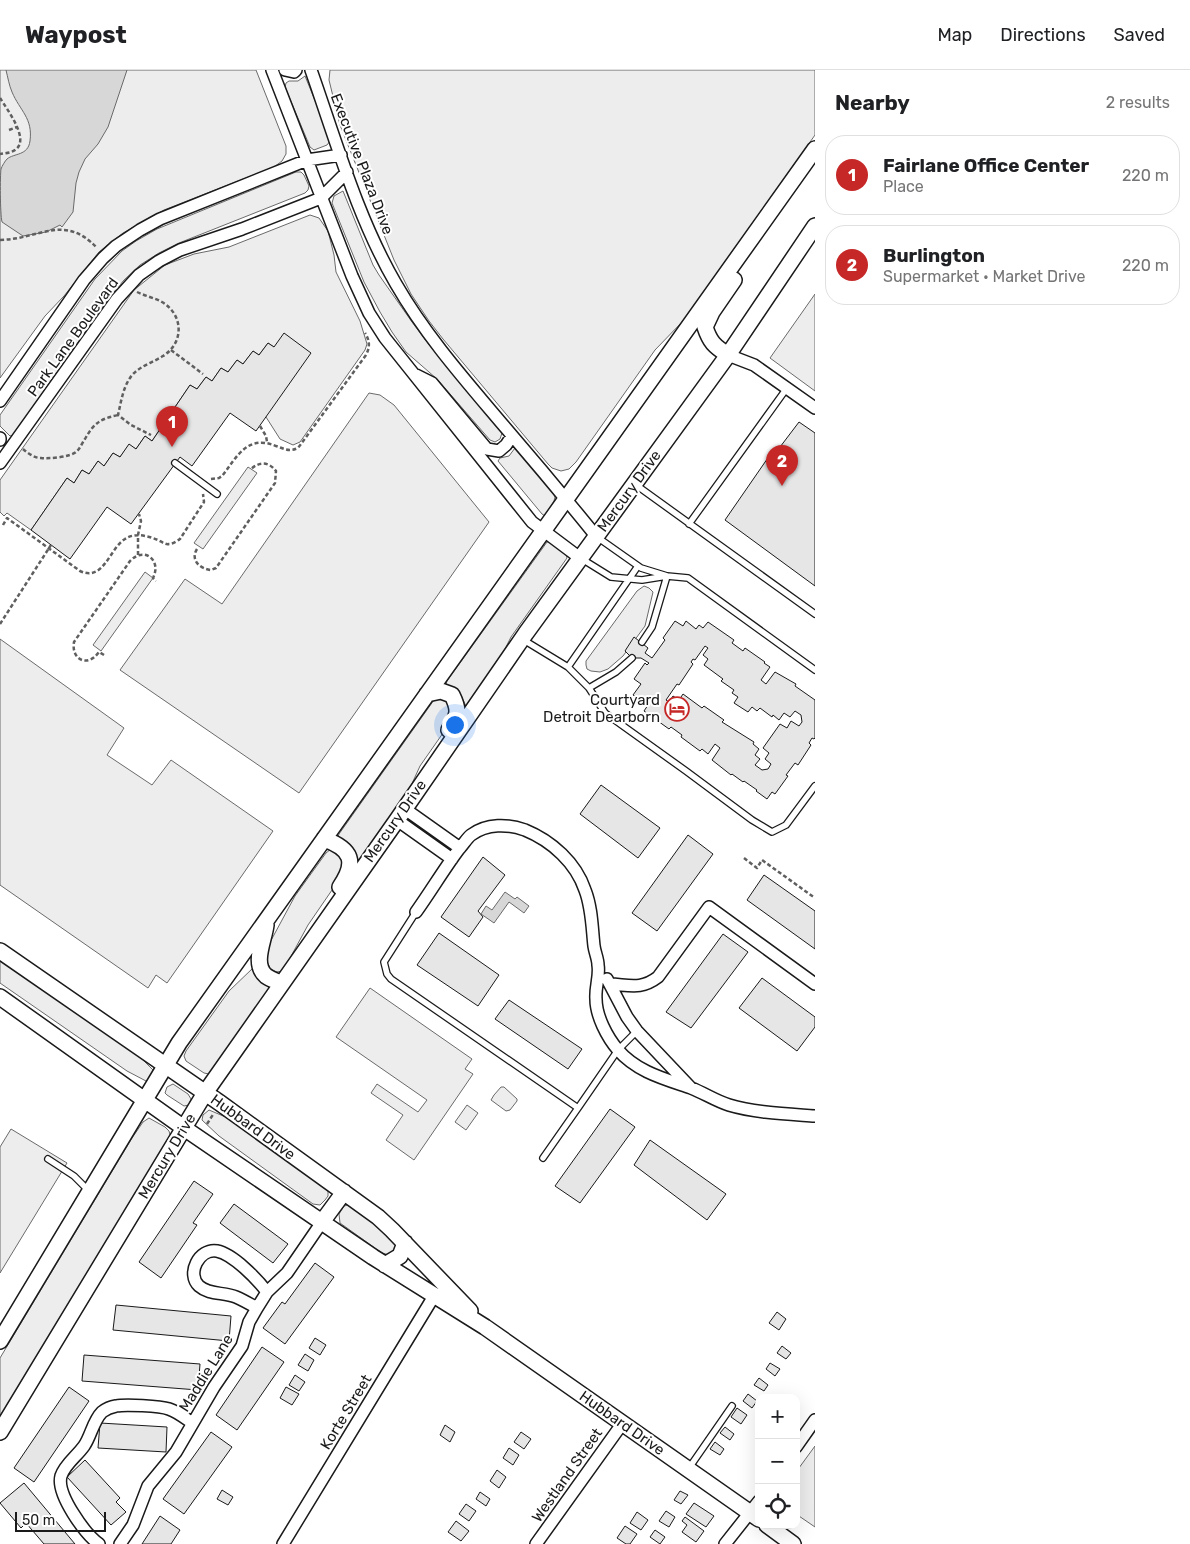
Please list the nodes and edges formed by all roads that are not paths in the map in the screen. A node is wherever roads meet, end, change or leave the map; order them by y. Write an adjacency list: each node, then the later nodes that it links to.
1 (272, 70): 7 (street)
2 (285, 70): 3 (street)
3 (296, 70)
4 (311, 70): 6 (street, Executive Plaza Drive)
5 (815, 149): 10 (street)
6 (341, 155): 7 (street, Park Lane Boulevard); 8 (street, Executive Plaza Drive)
7 (307, 160): 9 (street); 15 (street, Park Lane Boulevard)
8 (347, 172): 9 (street, Park Lane Boulevard); 17 (street, Executive Plaza Drive)
9 (321, 198): 13 (street); 18 (street, Park Lane Boulevard)
10 (766, 217): 12 (street); 22 (street)
11 (815, 226): 12 (street, Mercury Drive)
12 (728, 354): 14 (street); 20 (street, Mercury Drive)
13 (412, 373): 17 (street); 24 (street)
14 (786, 388): 16 (street); 23 (lane)
15 (0, 400)
16 (815, 408)
17 (512, 436): 22 (street, Executive Plaza Drive)
18 (0, 463)
19 (175, 463): 21 (lane)
20 (634, 484): 23 (lane); 25 (street, Mercury Drive)
21 (217, 494)
22 (566, 499): 24 (street); 25 (street, Executive Plaza Drive)
23 (689, 524): 30 (lane)
24 (543, 531): 26 (street); 37 (street)
25 (596, 536): 26 (street, Mercury Drive); 27 (lane)
26 (580, 558): 29 (lane); 31 (street, Mercury Drive)
27 (638, 566): 28 (lane); 29 (lane)
28 (667, 576): 29 (lane); 32 (lane); 35 (lane)
29 (631, 578): 34 (lane)
30 (815, 614)
31 (522, 639): 34 (lane); 39 (street, Mercury Drive)
32 (642, 642)
33 (632, 658): 36 (lane)
34 (568, 667): 36 (lane)
35 (815, 670)
36 (589, 688): 38 (lane)
37 (427, 694): 39 (street); 40 (street)
38 (815, 786)
39 (405, 808): 41 (street); 42 (street); 47 (street, Mercury Drive)
40 (324, 839): 44 (street); 47 (street)
41 (460, 848): 42 (street); 46 (street)
42 (452, 859): 43 (street)
43 (416, 912): 58 (lane)
44 (267, 919): 48 (street); 54 (street)
45 (0, 951): 54 (street, Hubbard Drive)
46 (599, 966): 49 (street); 53 (street)
47 (292, 968): 48 (street, Mercury Drive)
48 (281, 984): 56 (street, Mercury Drive)
49 (610, 984): 50 (street); 52 (street)
50 (815, 984)
51 (0, 997): 57 (street, Hubbard Drive)
52 (637, 1031): 53 (lane); 55 (street)
53 (618, 1050): 55 (street); 58 (lane)
54 (165, 1065): 56 (street, Hubbard Drive); 57 (street)
55 (691, 1088): 59 (street)
56 (205, 1092): 60 (street, Mercury Drive); 64 (street, Hubbard Drive)
57 (146, 1101): 60 (street, Hubbard Drive); 63 (street)
58 (578, 1108): 61 (lane)
59 (815, 1116)
60 (184, 1128): 65 (street, Hubbard Drive); 77 (street, Mercury Drive)
61 (543, 1158)
62 (48, 1159): 63 (lane)
63 (90, 1192): 72 (street)
64 (344, 1192): 65 (street); 66 (street, Hubbard Drive)
65 (322, 1222): 67 (street, Hubbard Drive); 68 (street, Maddie Lane)
66 (405, 1243): 67 (street); 71 (street, Hubbard Drive)
67 (385, 1265): 69 (street, Hubbard Drive)
68 (268, 1292): 70 (street, Maddie Lane); 70 (street)
69 (434, 1296): 71 (street, Hubbard Drive); 85 (street, Korte Street)
70 (256, 1308): 75 (street, Maddie Lane)
71 (485, 1326): 76 (street, Hubbard Drive)
72 (0, 1341)
73 (732, 1406): 79 (lane)
74 (815, 1420): 78 (street)
75 (192, 1423): 83 (street); 84 (street, Maddie Lane)
76 (622, 1424): 79 (street, Hubbard Drive); 86 (street, Westland Street)
77 (0, 1432)
78 (800, 1441)
79 (688, 1470): 80 (street, Hubbard Drive)
80 (755, 1510)
81 (755, 1512): 87 (street)
82 (772, 1529): 88 (street)
83 (99, 1544)
84 (120, 1544)
85 (283, 1544)
86 (536, 1544)
87 (725, 1544)
88 (793, 1544)

